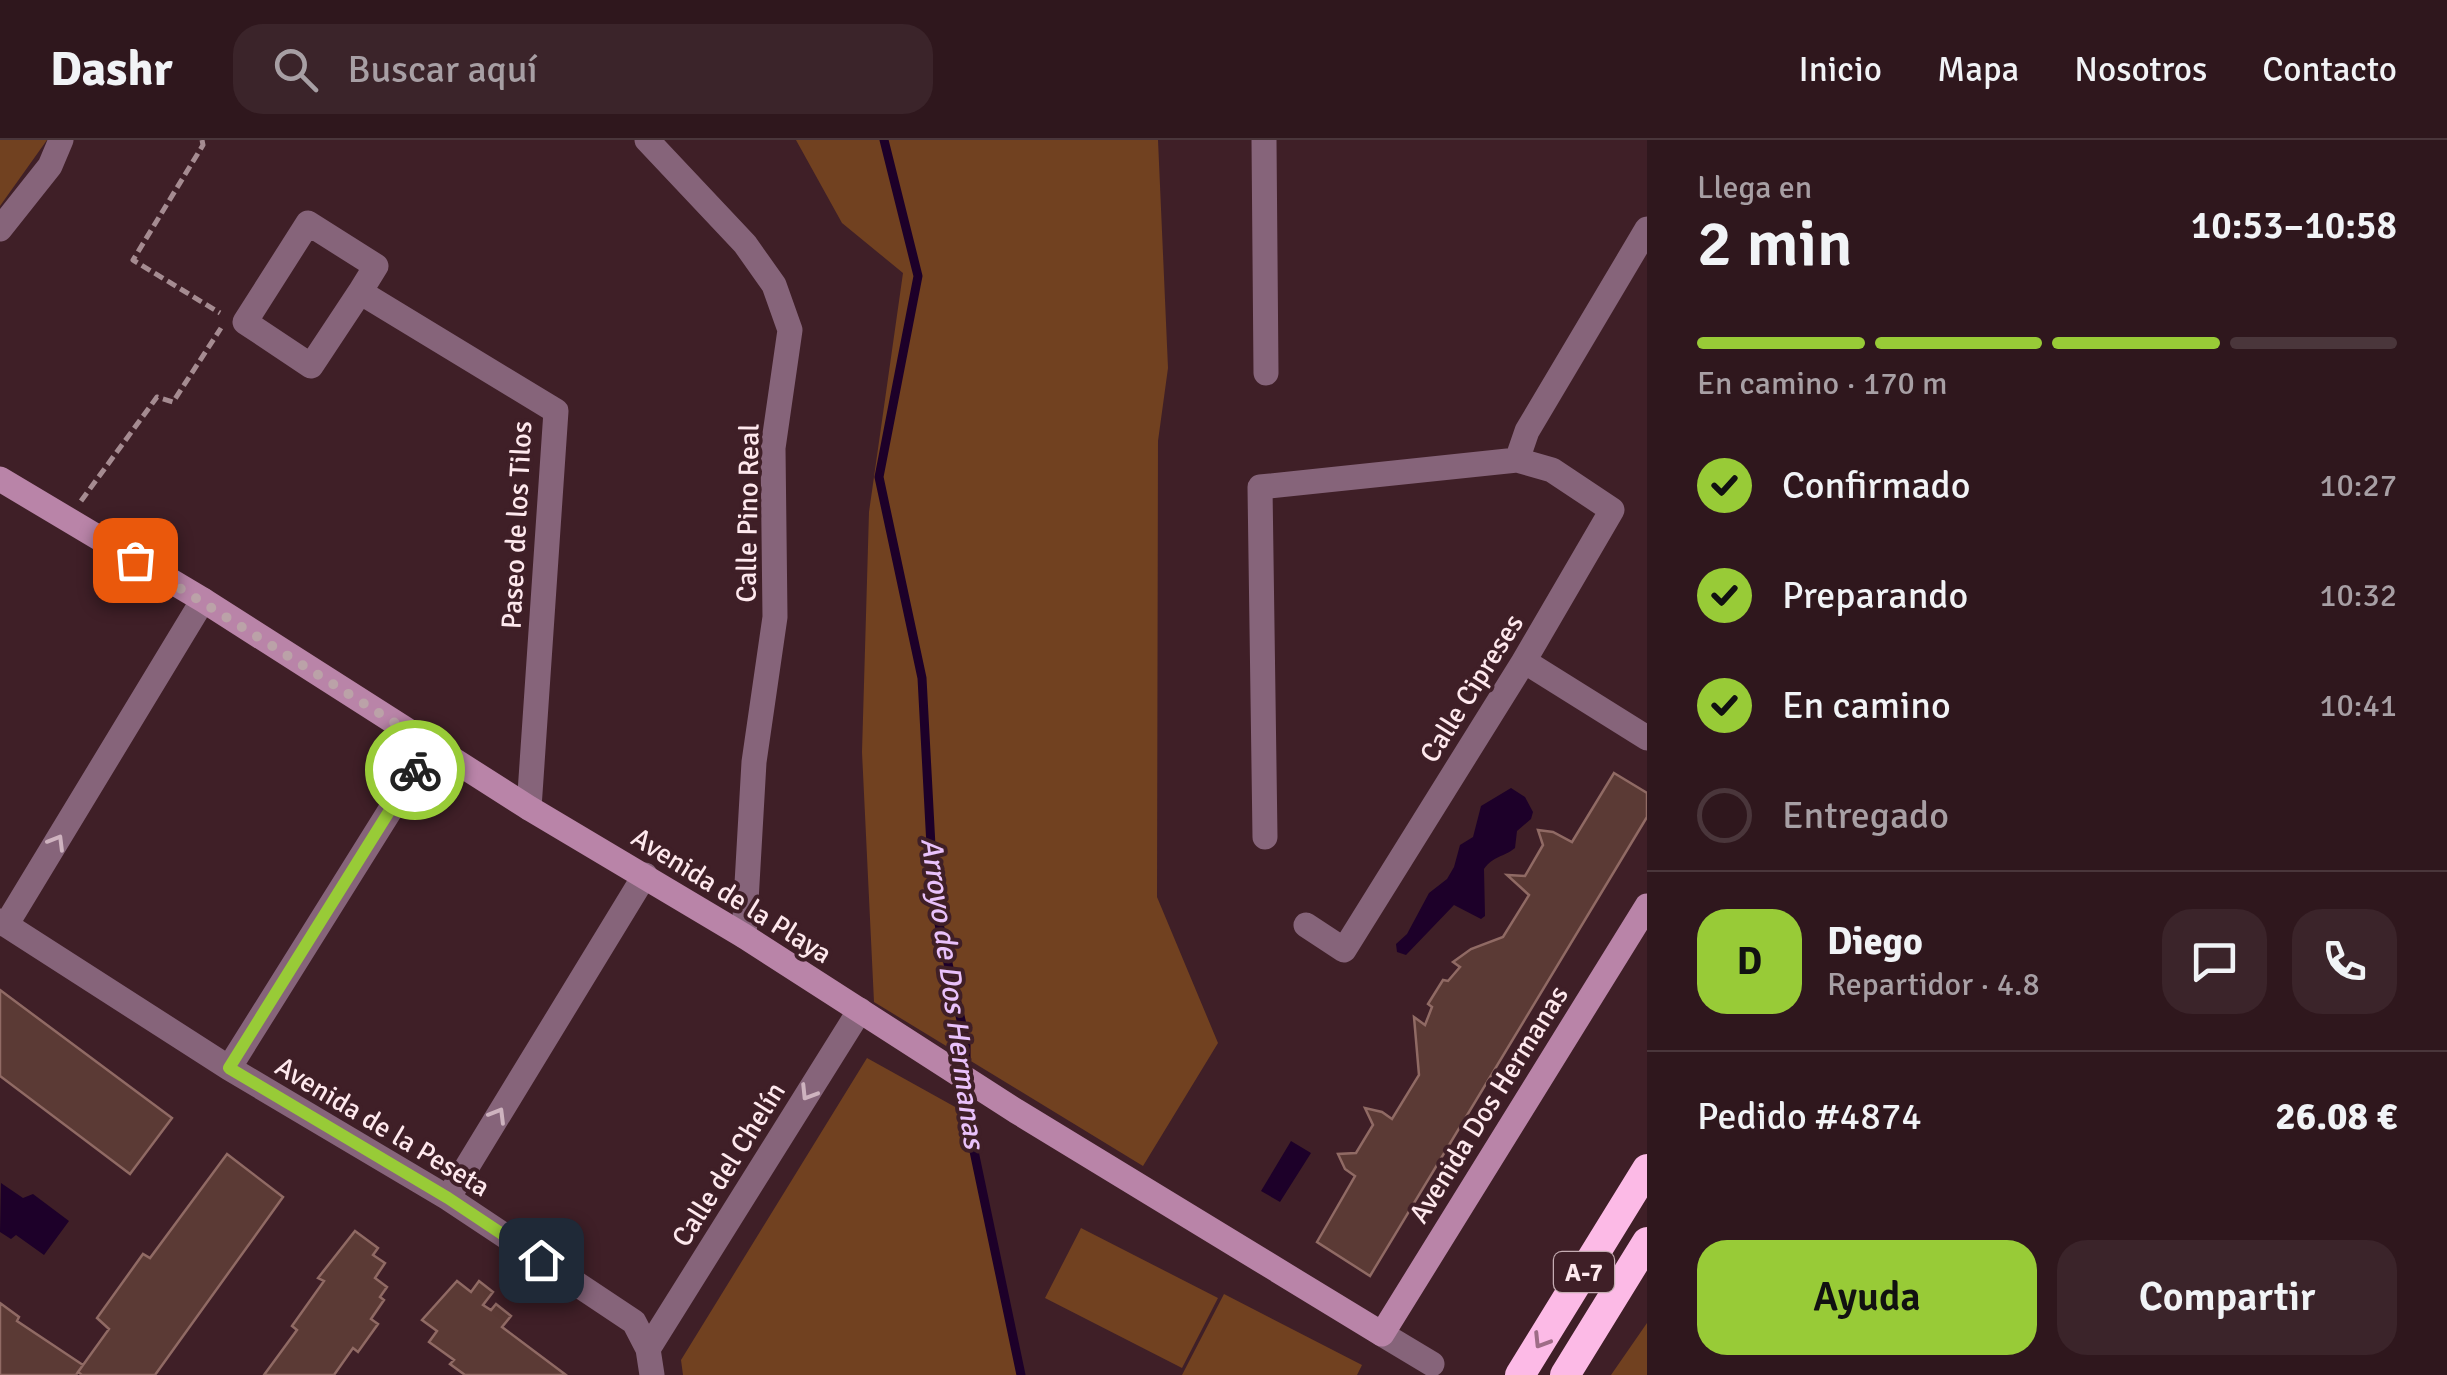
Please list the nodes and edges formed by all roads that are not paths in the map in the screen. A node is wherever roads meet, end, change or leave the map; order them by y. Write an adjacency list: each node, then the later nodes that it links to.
1 (61, 140): 4 (street)
2 (647, 140): 20 (street, Calle Pino Real)
3 (1264, 140): 7 (street)
4 (0, 229)
5 (1647, 229): 8 (street)
6 (360, 292): 6 (street); 14 (street, Paseo de los Tilos)
7 (1266, 372)
8 (1516, 460): 11 (street, Calle Cipreses); 15 (street)
9 (0, 480): 10 (street, Avenida de la Playa)
10 (203, 600): 13 (street, Avenida de la Playa); 18 (street, one-way to 10)
11 (1524, 662): 12 (street); 19 (street, Calle Cipreses)
12 (1647, 738)
13 (430, 745): 14 (street, Avenida de la Playa); 22 (street)
14 (529, 808): 16 (street, Avenida de la Playa)
15 (1265, 837)
16 (645, 875): 20 (street, Avenida de la Playa); 24 (street, one-way to 16)
17 (1647, 906): 28 (street, Avenida Dos Hermanas)
18 (3, 923): 22 (street, Avenida de la Peseta)
19 (1306, 926)
20 (744, 936): 21 (street, Avenida de la Playa)
21 (860, 1010): 28 (street, Avenida de la Playa); 29 (street, Calle del Chelín, one-way to 29)
22 (229, 1068): 24 (street, Avenida de la Peseta)
23 (1647, 1168): 32 (highway, A-7, one-way to 32)
24 (448, 1198): 29 (street, Avenida de la Peseta)
25 (1647, 1242): 27 (highway, A-7)
26 (1647, 1268): 27 (highway)
27 (1604, 1313): 33 (highway, A-7)
28 (1382, 1334): 30 (street, Avenida de la Playa)
29 (648, 1349): 31 (street, Avenida de la Peseta)
30 (1432, 1364)
31 (652, 1375)
32 (1520, 1375)
33 (1565, 1375)

